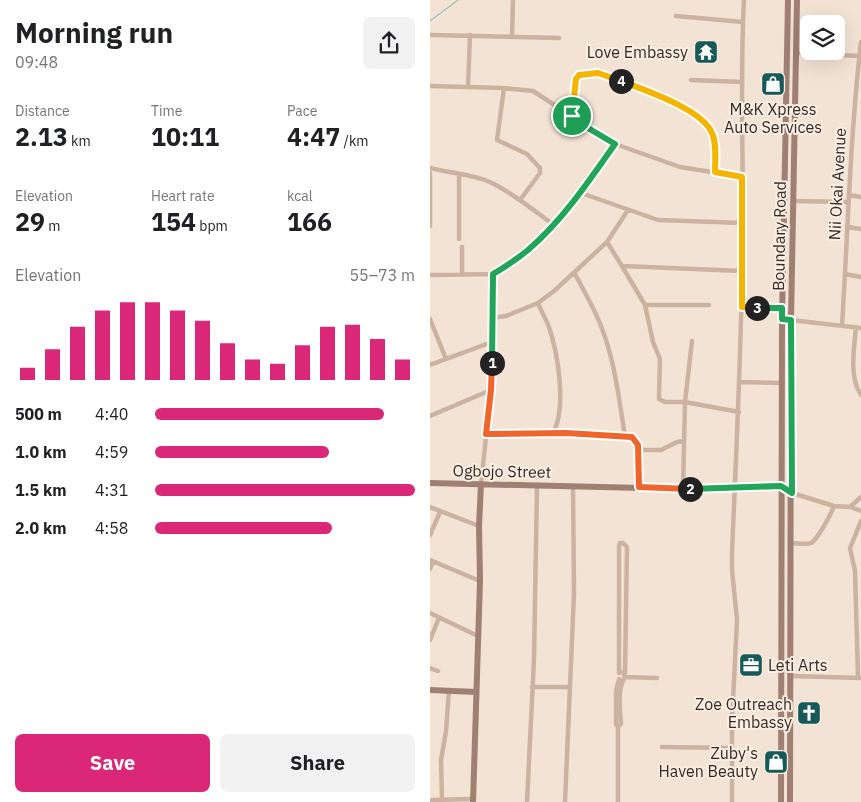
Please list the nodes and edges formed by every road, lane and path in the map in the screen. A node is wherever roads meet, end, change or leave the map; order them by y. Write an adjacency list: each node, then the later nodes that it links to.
1 (513, 0): 9 (street)
2 (744, 0): 6 (street)
3 (788, 0): 53 (main road, Boundary Road)
4 (798, 0): 12 (main road, Boundary Road)
5 (676, 16): 6 (street)
6 (743, 22): 15 (street)
7 (430, 35): 8 (street)
8 (470, 35): 9 (street); 17 (street)
9 (512, 36): 10 (street)
10 (559, 38)
11 (861, 42): 13 (street, Nii Okai Avenue)
12 (797, 53): 13 (street); 30 (main road, Boundary Road)
13 (859, 56): 27 (street, Nii Okai Avenue)
14 (691, 80): 15 (street)
15 (742, 82): 25 (street)
16 (430, 86): 17 (street)
17 (468, 87): 18 (street)
18 (504, 88): 19 (street); 29 (street)
19 (572, 116): 20 (street); 22 (street)
20 (615, 144): 22 (street); 26 (street)
21 (430, 168): 24 (street)
22 (715, 172): 25 (street)
23 (430, 173): 35 (street)
24 (458, 174): 29 (street); 38 (street)
25 (742, 177): 33 (street)
26 (580, 193): 32 (street); 34 (street)
27 (848, 195): 28 (street); 31 (street, Nii Okai Avenue)
28 (861, 197)
29 (520, 200): 34 (street)
30 (793, 201): 31 (street); 57 (main road, Boundary Road)
31 (848, 202): 36 (street, Nii Okai Avenue)
32 (628, 210): 33 (street); 39 (street)
33 (743, 223): 42 (street)
34 (554, 225): 44 (street)
35 (430, 226)
36 (848, 227): 37 (street); 46 (street, Nii Okai Avenue)
37 (861, 228)
38 (459, 239)
39 (607, 242): 41 (street); 45 (street)
40 (462, 247): 43 (street)
41 (622, 266): 42 (street); 50 (street)
42 (742, 271): 52 (street)
43 (462, 274): 44 (street); 47 (street)
44 (493, 274): 54 (street)
45 (575, 274): 49 (street); 75 (street)
46 (845, 274): 48 (street); 58 (street, Nii Okai Avenue)
47 (430, 275)
48 (861, 277)
49 (538, 303): 54 (street); 71 (street)
50 (645, 305): 51 (street); 68 (street)
51 (709, 305)
52 (742, 307): 53 (street); 64 (street)
53 (782, 308): 56 (main road, Boundary Road)
54 (492, 318): 60 (street)
55 (430, 319): 62 (street)
56 (782, 319): 57 (street); 65 (main road, Boundary Road)
57 (791, 320): 58 (street); 86 (main road, Boundary Road)
58 (842, 326): 59 (street)
59 (858, 328): 67 (street)
60 (492, 342): 62 (street); 66 (street)
61 (692, 342): 68 (street)
62 (446, 359): 63 (street)
63 (430, 365)
64 (740, 382): 65 (street); 69 (street)
65 (783, 383): 82 (main road, Boundary Road)
66 (491, 390): 70 (street); 74 (street)
67 (861, 395)
68 (685, 402): 69 (street); 76 (street)
69 (740, 412): 84 (street)
70 (430, 416)
71 (558, 425): 72 (street); 73 (street)
72 (553, 433): 73 (street); 74 (street)
73 (566, 433): 75 (street)
74 (486, 434): 79 (street)
75 (625, 436): 77 (street)
76 (684, 441): 77 (street); 85 (street)
77 (638, 450): 83 (street)
78 (430, 483): 79 (main road, Ogbojo Street)
79 (481, 484): 80 (main road, Ogbojo Street); 94 (main road)
80 (537, 485): 81 (main road, Ogbojo Street); 110 (street)
81 (573, 486): 83 (main road, Ogbojo Street); 111 (street)
82 (781, 486): 84 (main road, Ogbojo Street); 86 (main road); 124 (main road, Boundary Road)
83 (639, 487): 85 (main road, Ogbojo Street)
84 (735, 487): 85 (main road, Ogbojo Street); 116 (street)
85 (683, 489)
86 (792, 493): 88 (street); 96 (main road, Boundary Road)
87 (861, 497): 90 (street)
88 (834, 506): 90 (street); 96 (street)
89 (430, 507): 92 (street)
90 (850, 507): 91 (street)
91 (861, 511)
92 (440, 512): 94 (street); 95 (street)
93 (861, 521): 109 (street)
94 (479, 526): 99 (main road)
95 (430, 535)
96 (791, 543): 107 (main road, Boundary Road)
97 (432, 560): 98 (street); 99 (street)
98 (430, 568)
99 (480, 581): 102 (main road)
100 (430, 613): 101 (street)
101 (440, 618): 102 (street); 103 (street)
102 (478, 636): 114 (main road)
103 (430, 640)
104 (430, 668): 105 (street)
105 (438, 671)
106 (622, 676): 106 (street); 108 (street); 122 (street)
107 (791, 676): 109 (street); 125 (main road, Boundary Road)
108 (657, 678)
109 (859, 678)
110 (532, 687): 111 (street); 120 (street)
111 (570, 687): 121 (street)
112 (430, 690): 113 (main road)
113 (449, 690): 114 (main road); 117 (street)
114 (476, 692): 119 (main road)
115 (662, 747): 116 (street)
116 (732, 748): 123 (street)
117 (442, 799): 118 (street); 119 (street)
118 (430, 800)
119 (473, 801)
120 (526, 802)
121 (565, 802)
122 (618, 802)
123 (732, 802)
124 (781, 802)
125 (790, 802)

